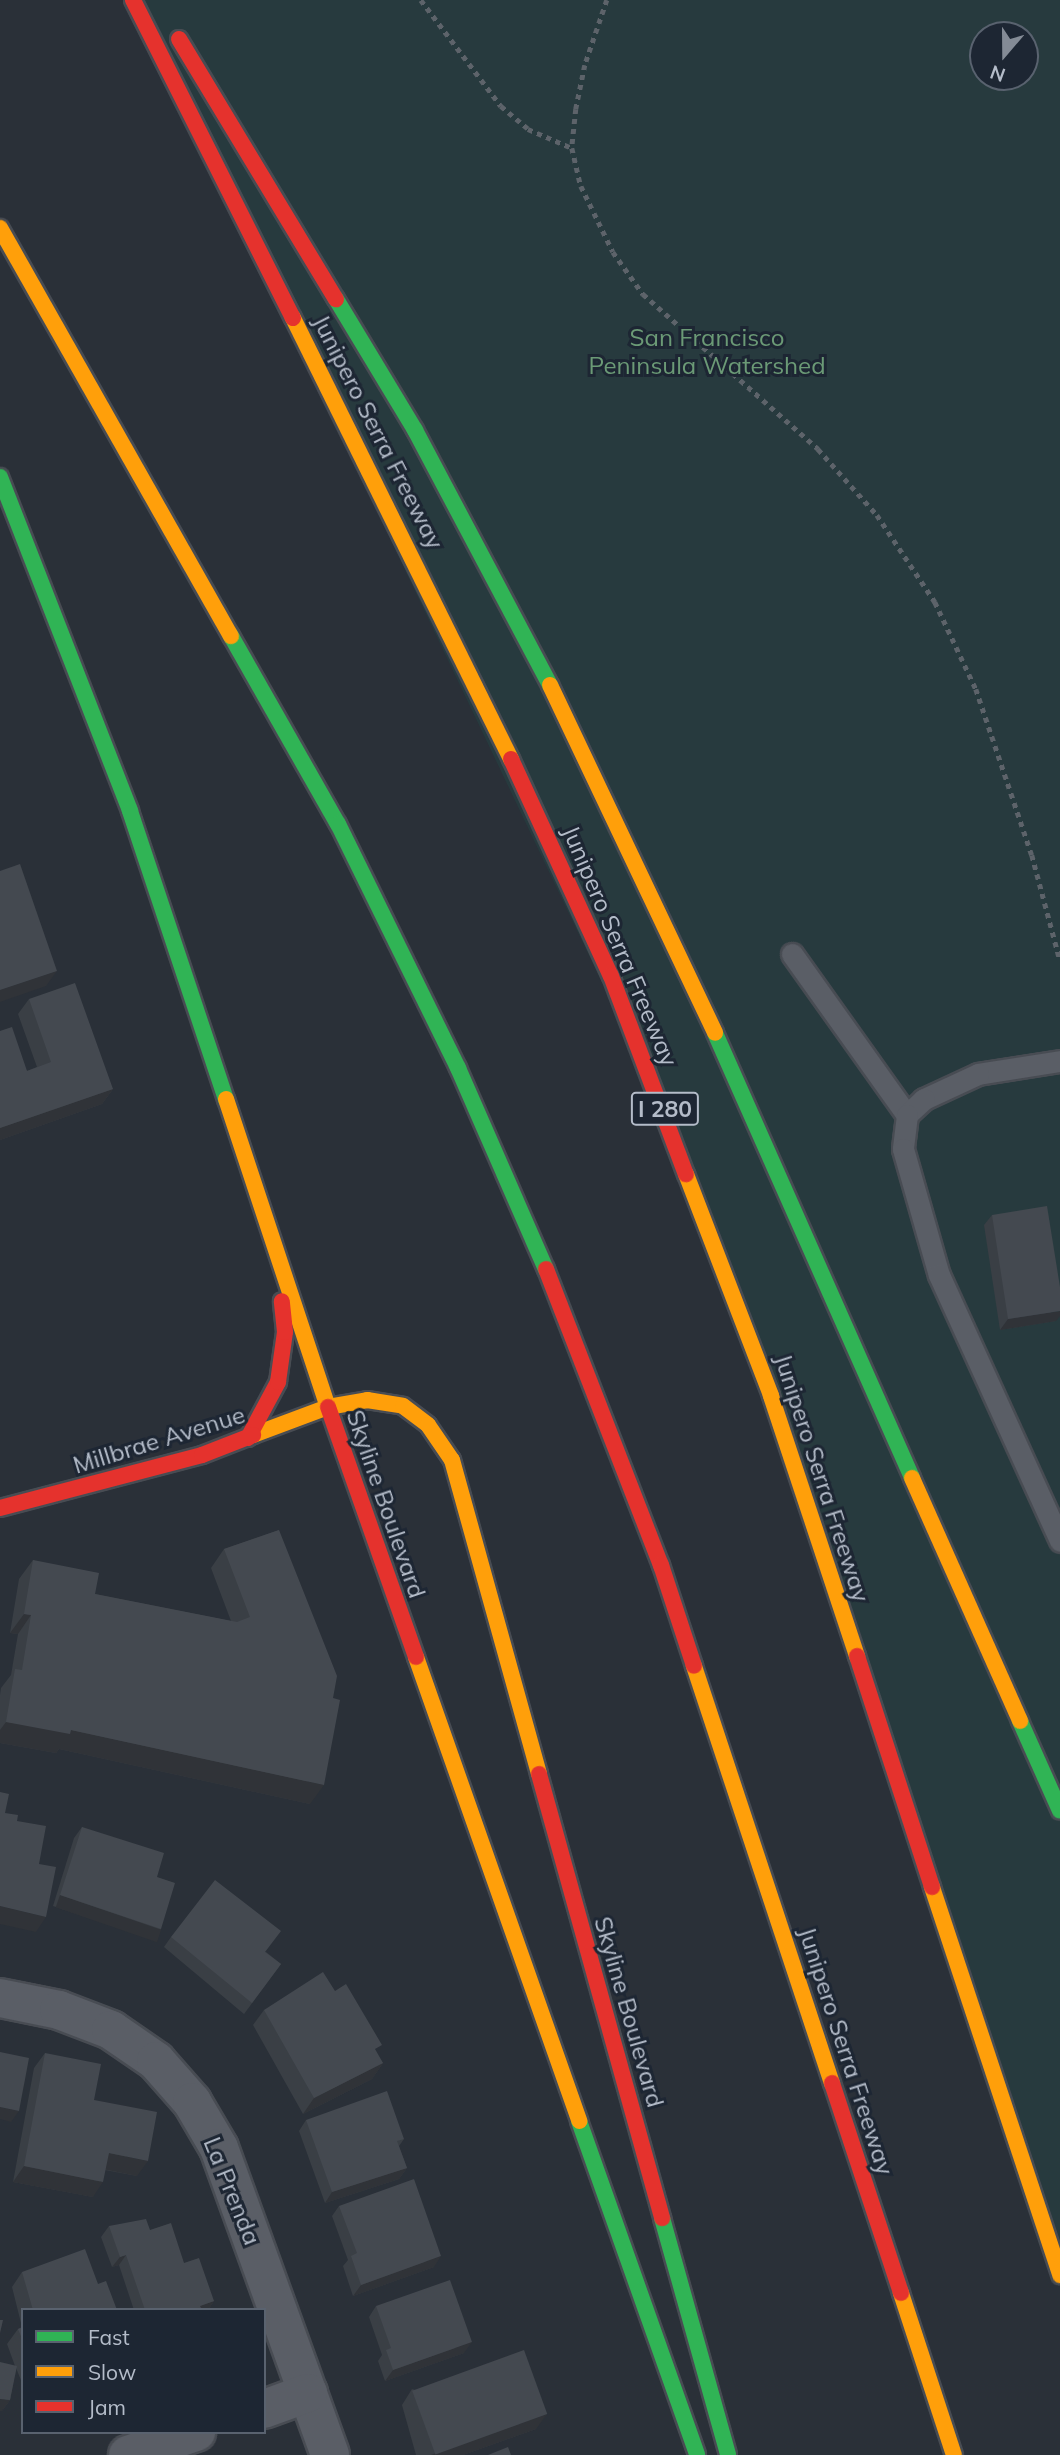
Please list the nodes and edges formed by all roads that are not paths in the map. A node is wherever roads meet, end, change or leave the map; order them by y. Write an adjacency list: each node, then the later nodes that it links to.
1 (133, 0): 15 (main road, Junipero Serra Freeway / I 280)
2 (170, 24): 13 (main road)
3 (0, 228): 23 (main road, Junipero Serra Freeway)
4 (0, 477): 8 (main road)
5 (792, 954): 7 (lane)
6 (1060, 1061): 7 (lane)
7 (907, 1115): 12 (lane)
8 (276, 1247): 9 (main road); 10 (main road)
9 (328, 1407): 10 (main road, Millbrae Avenue); 21 (main road, Skyline Boulevard); 22 (main road, Skyline Boulevard)
10 (248, 1438): 11 (main road, Millbrae Avenue)
11 (0, 1508)
12 (1060, 1541)
13 (1060, 1811)
14 (0, 1998): 16 (street, La Prenda)
15 (1060, 2275)
16 (308, 2393): 17 (street); 20 (street, La Prenda)
17 (266, 2408)
18 (191, 2434): 19 (street)
19 (128, 2455)
20 (330, 2455)
21 (697, 2455)
22 (728, 2455)
23 (954, 2455)

